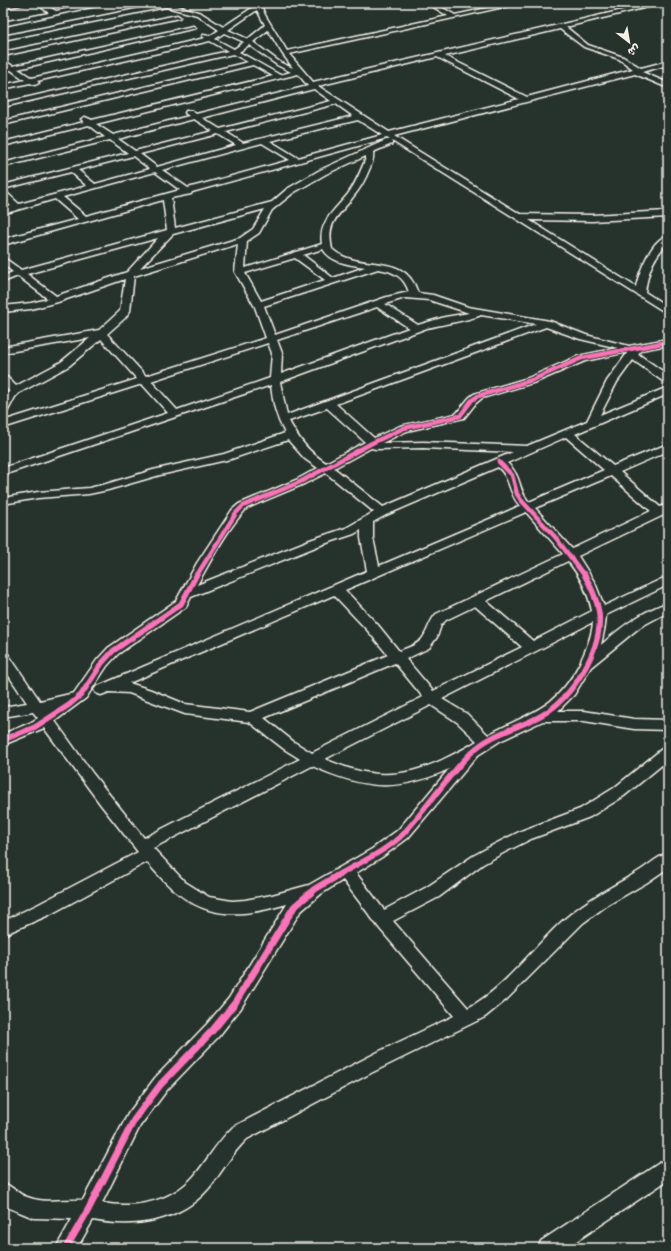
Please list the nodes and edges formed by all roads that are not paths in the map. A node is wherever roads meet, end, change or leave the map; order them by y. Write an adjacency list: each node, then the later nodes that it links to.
1 (25, 3): 12 (street)
2 (38, 3): 16 (street)
3 (107, 3): 13 (street)
4 (430, 3): 20 (street)
5 (480, 3): 14 (street)
6 (519, 3): 14 (street)
7 (661, 3): 25 (street)
8 (168, 4): 11 (street); 30 (street)
9 (257, 5): 24 (street); 30 (street)
10 (118, 6): 15 (street)
11 (158, 6): 15 (street); 19 (street)
12 (3, 7)
13 (76, 9): 16 (street); 21 (street)
14 (492, 9): 20 (street)
15 (128, 12): 18 (street)
16 (55, 14): 17 (street)
17 (43, 16): 23 (street); 26 (street)
18 (110, 16): 21 (street); 27 (street)
19 (177, 17): 22 (street); 28 (street)
20 (454, 17): 41 (street)
21 (92, 19): 26 (street)
22 (149, 23): 27 (street); 31 (street)
23 (3, 24)
24 (268, 26): 36 (street); 41 (street)
25 (561, 26): 43 (street); 53 (street)
26 (54, 27): 32 (street); 34 (street)
27 (128, 27): 29 (street)
28 (194, 28): 31 (street); 33 (street)
29 (112, 30): 34 (street); 35 (street)
30 (224, 31): 33 (street); 36 (street)
31 (168, 34): 35 (street)
32 (3, 38)
33 (211, 39): 38 (street); 40 (street)
34 (70, 40): 39 (street); 42 (street)
35 (130, 42): 37 (street)
36 (249, 42): 40 (street); 55 (street)
37 (109, 47): 39 (street); 44 (street)
38 (164, 50): 44 (street); 46 (street)
39 (87, 52): 50 (street)
40 (233, 52): 46 (street); 47 (street)
41 (285, 53): 55 (street)
42 (3, 54)
43 (438, 55): 59 (street); 64 (street)
44 (128, 59): 54 (street)
45 (3, 62): 50 (street)
46 (185, 63): 49 (street)
47 (254, 63): 56 (street); 58 (street)
48 (668, 63): 53 (street)
49 (170, 66): 52 (street); 54 (street)
50 (12, 68): 51 (street); 57 (street)
51 (3, 70)
52 (176, 70)
53 (637, 71): 60 (street); 64 (street)
54 (121, 72): 57 (street); 65 (street)
55 (298, 72): 56 (street); 59 (street)
56 (279, 77): 62 (street)
57 (31, 81): 61 (street); 65 (street)
58 (172, 83): 63 (street); 65 (street)
59 (313, 86): 66 (street); 68 (street)
60 (668, 86)
61 (3, 87)
62 (214, 92): 63 (street); 70 (street)
63 (193, 98): 67 (street)
64 (527, 100): 84 (street)
65 (59, 101): 69 (street); 76 (street); 77 (street)
66 (257, 101): 70 (street); 73 (street)
67 (174, 102): 72 (street); 77 (street)
68 (336, 102): 71 (street); 74 (street)
69 (3, 105)
70 (236, 106): 72 (street)
71 (303, 110): 73 (street); 79 (street)
72 (194, 116): 81 (street); 83 (street)
73 (281, 116): 75 (street)
74 (359, 117): 79 (street); 84 (street)
75 (263, 120): 81 (street); 82 (street)
76 (13, 121): 78 (street); 80 (street)
77 (88, 122): 80 (street); 83 (street)
78 (3, 123)
79 (329, 124): 82 (street)
80 (28, 132): 86 (street)
81 (218, 132): 87 (street); 90 (street)
82 (287, 135): 85 (street)
83 (111, 137): 90 (street); 91 (street)
84 (391, 137): 89 (street); 92 (street); 110 (street)
85 (264, 141): 87 (street); 92 (street)
86 (3, 144)
87 (242, 146): 97 (street)
88 (3, 150): 93 (street)
89 (370, 151): 106 (street); 116 (street)
90 (133, 153): 95 (street); 97 (street)
91 (32, 158): 93 (street); 98 (street)
92 (298, 161): 102 (street)
93 (16, 162): 94 (street)
94 (3, 165)
95 (72, 169): 98 (street); 101 (street)
96 (3, 170): 99 (street)
97 (158, 170): 101 (street); 102 (street)
98 (52, 174): 99 (street)
99 (18, 183): 100 (street)
100 (3, 187)
101 (94, 187): 104 (street)
102 (188, 192): 105 (street)
103 (3, 194): 107 (street)
104 (57, 197): 107 (street); 111 (street)
105 (167, 197): 111 (street); 112 (street)
106 (275, 204): 112 (street); 114 (street)
107 (17, 207): 108 (street)
108 (3, 211)
109 (668, 214): 110 (street)
110 (519, 217): 125 (street)
111 (85, 220): 115 (street)
112 (172, 231): 121 (street); 122 (street)
113 (668, 238): 125 (street)
114 (243, 240): 120 (street); 122 (street)
115 (3, 242)
116 (326, 245): 117 (street); 119 (street)
117 (296, 254): 120 (street); 124 (street)
118 (3, 260): 121 (street)
119 (379, 265): 124 (street); 126 (street)
120 (240, 272): 129 (street)
121 (19, 273): 123 (street); 127 (street)
122 (130, 274): 127 (street); 135 (street)
123 (3, 279)
124 (332, 281): 129 (street)
125 (640, 293): 131 (street)
126 (414, 295): 128 (street); 132 (street)
127 (55, 300): 130 (street)
128 (378, 303): 134 (street); 136 (street)
129 (258, 305): 136 (street)
130 (3, 309)
131 (668, 311)
132 (496, 314): 133 (street); 134 (street)
133 (547, 323): 139 (street); 146 (street)
134 (417, 329): 142 (street)
135 (101, 333): 138 (street); 141 (street); 145 (street)
136 (272, 339): 141 (street); 142 (street)
137 (668, 342): 139 (street)
138 (3, 350)
139 (634, 350): 143 (street); 150 (street); 154 (street)
140 (3, 379): 145 (street)
141 (144, 380): 148 (street); 151 (street)
142 (275, 380): 148 (street); 149 (street)
143 (668, 380)
144 (668, 390): 150 (street)
145 (16, 391): 147 (street)
146 (329, 404): 149 (street); 154 (street)
147 (3, 410)
148 (175, 414): 160 (street)
149 (283, 420): 153 (street)
150 (591, 423): 152 (street)
151 (3, 426)
152 (568, 433): 156 (street); 159 (street)
153 (291, 435): 158 (street); 161 (street)
154 (372, 443): 156 (street); 158 (street)
155 (668, 447): 159 (street)
156 (529, 449): 157 (street)
157 (499, 462): 162 (street); 164 (street)
158 (327, 468): 164 (street); 170 (street)
159 (611, 470): 162 (street); 163 (street)
160 (3, 472)
161 (3, 501)
162 (528, 507): 166 (street); 167 (street)
163 (664, 510): 166 (street)
164 (382, 512): 165 (street)
165 (367, 522): 167 (street); 170 (street)
166 (569, 555): 171 (street); 173 (street)
167 (374, 574): 169 (street)
168 (668, 580): 173 (street)
169 (337, 590): 176 (street); 178 (street)
170 (187, 594): 179 (street)
171 (477, 600): 174 (street); 176 (street)
172 (666, 608): 177 (street)
173 (599, 613): 174 (street); 177 (street)
174 (532, 648): 180 (street)
175 (3, 657): 181 (street)
176 (397, 657): 180 (street); 184 (street)
177 (585, 666): 183 (street)
178 (101, 690): 179 (street); 184 (street)
179 (81, 695): 181 (street); 185 (street)
180 (432, 699): 188 (street); 191 (street)
181 (37, 706): 182 (street); 185 (street)
182 (3, 712)
183 (541, 716): 186 (street); 188 (street)
184 (252, 717): 191 (street)
185 (47, 720): 187 (street); 192 (street)
186 (668, 725)
187 (3, 740)
188 (486, 742): 189 (street)
189 (473, 751): 191 (street); 194 (street)
190 (668, 752): 196 (street)
191 (311, 760): 192 (street)
192 (146, 850): 195 (street); 197 (street)
193 (668, 859): 198 (street)
194 (345, 871): 195 (street); 196 (street)
195 (315, 889): 201 (street)
196 (382, 919): 198 (street)
197 (3, 928)
198 (466, 1018): 201 (street)
199 (668, 1169): 203 (street)
200 (3, 1192): 201 (street)
201 (88, 1210): 202 (street)
202 (66, 1248)
203 (548, 1248)

